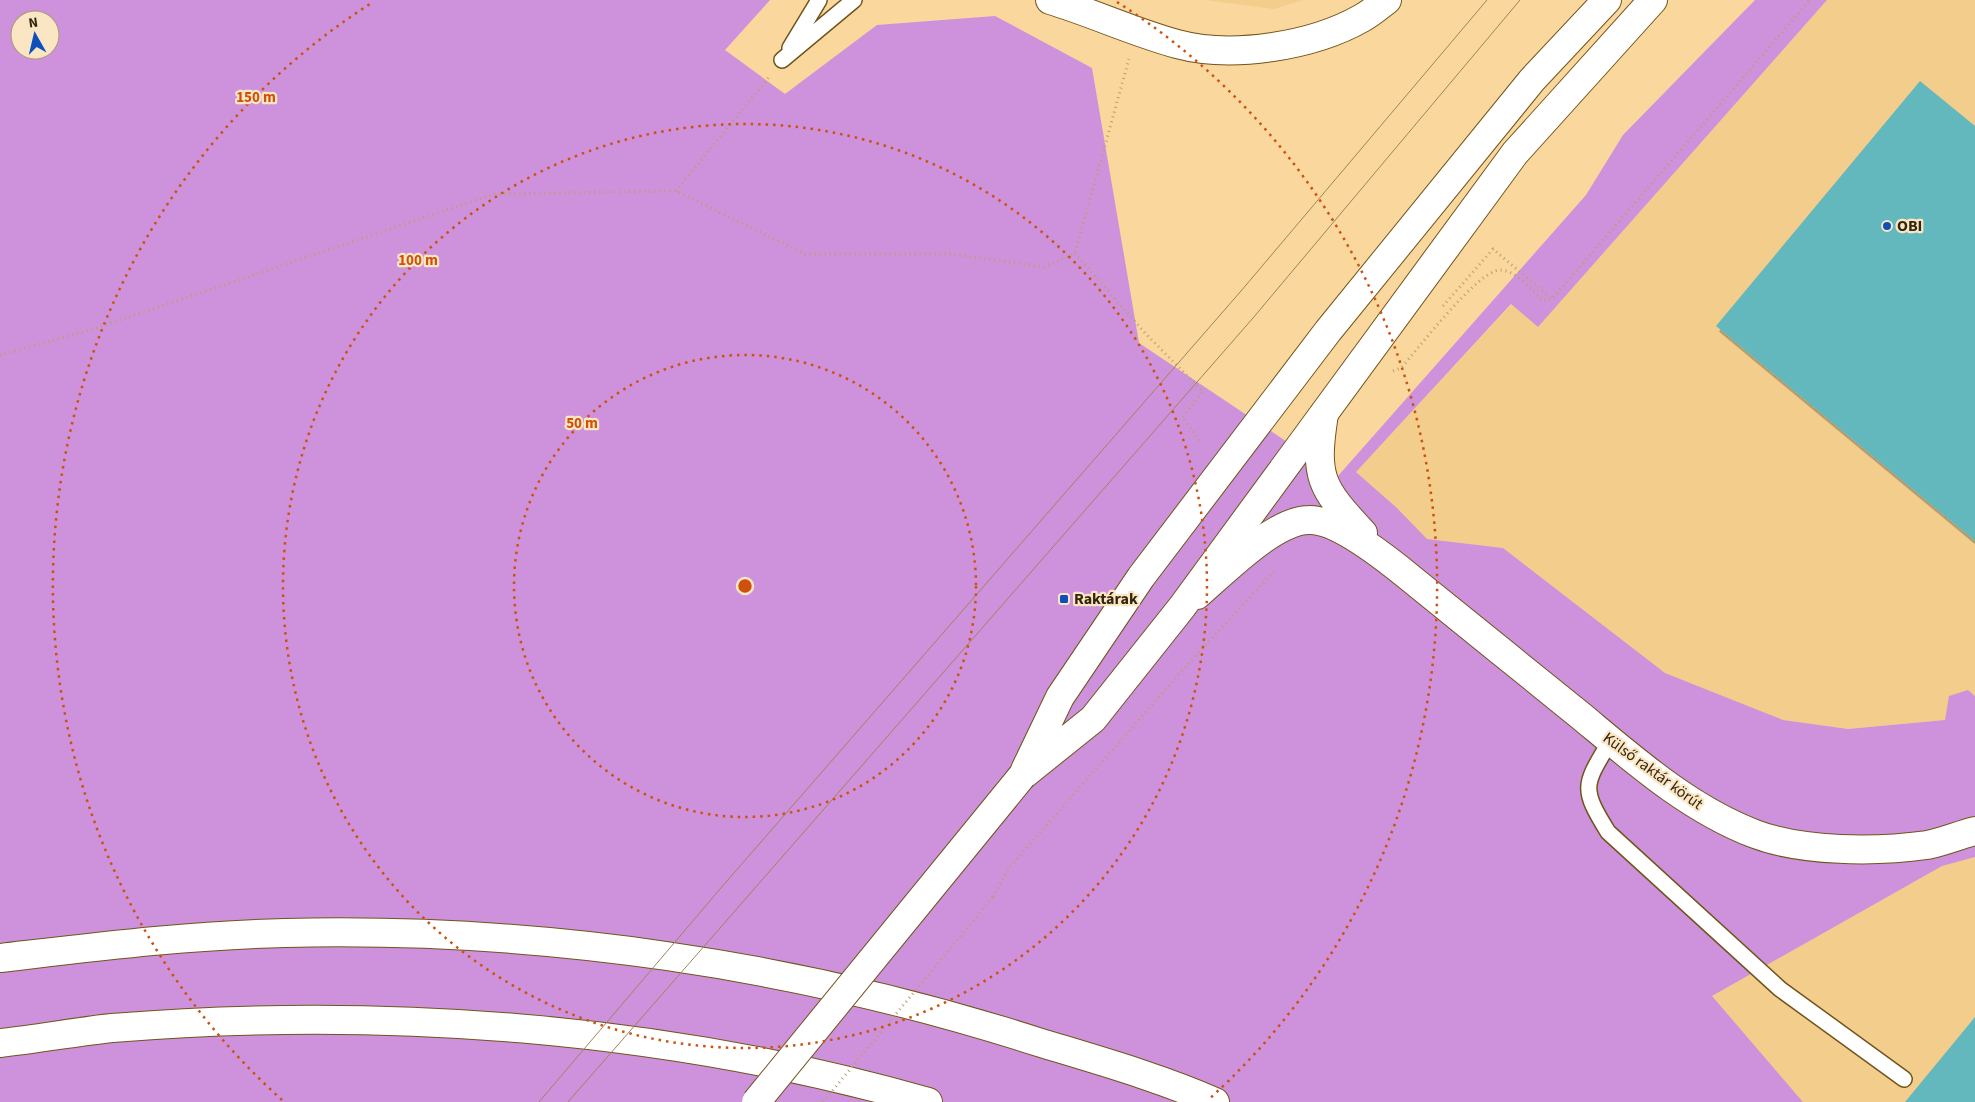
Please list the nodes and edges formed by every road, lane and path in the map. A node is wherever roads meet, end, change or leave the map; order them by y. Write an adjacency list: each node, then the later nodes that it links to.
1 (819, 0): 10 (lane)
2 (854, 0): 10 (lane)
3 (1050, 0): 8 (main road)
4 (1387, 0): 9 (main road)
5 (1607, 0): 23 (main road)
6 (1653, 0): 17 (main road)
7 (1810, 0): 14 (path)
8 (1079, 6): 9 (main road)
9 (1136, 32): 13 (path)
10 (782, 60): 11 (path)
11 (676, 191): 13 (path); 15 (path)
12 (1493, 249): 14 (path)
13 (1075, 253): 18 (path)
14 (1552, 299): 16 (path)
15 (0, 354)
16 (1392, 371)
17 (1324, 414): 19 (main road, Külső raktár körút); 21 (main road)
18 (1201, 442)
19 (1384, 556): 21 (main road, Külső raktár körút); 22 (main road, Külső raktár körút)
20 (1278, 567): 29 (path, bridge)
21 (1182, 607): 23 (main road)
22 (1611, 740): 24 (main road, Külső raktár körút); 27 (lane)
23 (1022, 776): 28 (main road, bridge)
24 (1975, 831)
25 (0, 958): 31 (main road)
26 (0, 1043): 30 (main road)
27 (1904, 1079)
28 (756, 1102)
29 (823, 1102)
30 (928, 1102)
31 (1215, 1102)

